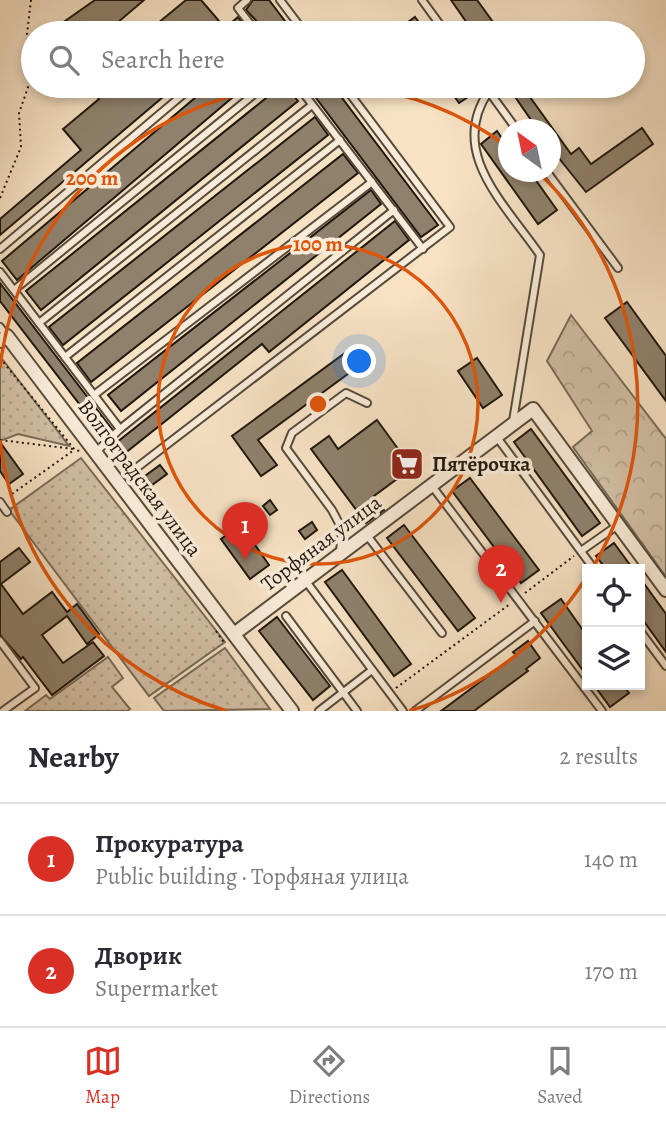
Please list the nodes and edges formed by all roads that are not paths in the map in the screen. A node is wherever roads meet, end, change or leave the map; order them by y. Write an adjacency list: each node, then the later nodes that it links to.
1 (247, 0): 4 (lane)
2 (280, 0): 5 (lane)
3 (422, 0): 6 (lane)
4 (248, 21)
5 (296, 21)
6 (437, 21)
7 (179, 98): 19 (lane)
8 (249, 98): 23 (lane)
9 (307, 98): 13 (lane)
10 (353, 98): 20 (lane)
11 (482, 98): 29 (lane)
12 (494, 98): 14 (lane)
13 (312, 105): 15 (lane); 24 (lane)
14 (509, 119)
15 (340, 140): 16 (lane); 26 (lane)
16 (372, 182): 18 (lane); 27 (lane)
17 (554, 182): 21 (lane)
18 (394, 210): 20 (lane); 30 (lane)
19 (0, 249)
20 (423, 249): 33 (lane)
21 (618, 268)
22 (0, 272): 23 (lane)
23 (14, 290): 24 (lane)
24 (39, 323): 26 (lane)
25 (2, 334): 32 (street, Волгоградская улица)
26 (65, 357): 27 (lane)
27 (94, 395): 30 (lane)
28 (367, 403): 40 (lane)
29 (513, 423): 31 (street, Торфяная улица); 37 (street, Торфяная улица)
30 (120, 429): 32 (lane)
31 (496, 436): 34 (street, Торфяная улица); 39 (lane)
32 (89, 452): 47 (street, Волгоградская улица)
33 (135, 469)
34 (431, 484): 38 (street, Торфяная улица); 45 (lane)
35 (0, 502): 36 (lane)
36 (7, 512)
37 (618, 525): 39 (lane); 43 (street)
38 (366, 534): 40 (street, Торфяная улица); 46 (lane)
39 (581, 551): 41 (lane)
40 (339, 554): 42 (street, Торфяная улица)
41 (590, 564)
42 (304, 580): 47 (street, Торфяная улица); 51 (lane)
43 (666, 590)
44 (286, 616): 52 (lane)
45 (535, 621): 58 (lane); 59 (lane)
46 (442, 633)
47 (234, 634): 54 (street, Волгоградская улица)
48 (645, 638): 50 (lane)
49 (0, 641): 53 (lane)
50 (666, 666)
51 (372, 670): 52 (lane); 57 (lane)
52 (343, 692): 55 (lane); 56 (lane)
53 (4, 711)
54 (292, 711)
55 (319, 711)
56 (357, 711)
57 (403, 711)
58 (415, 711)
59 (602, 711)

